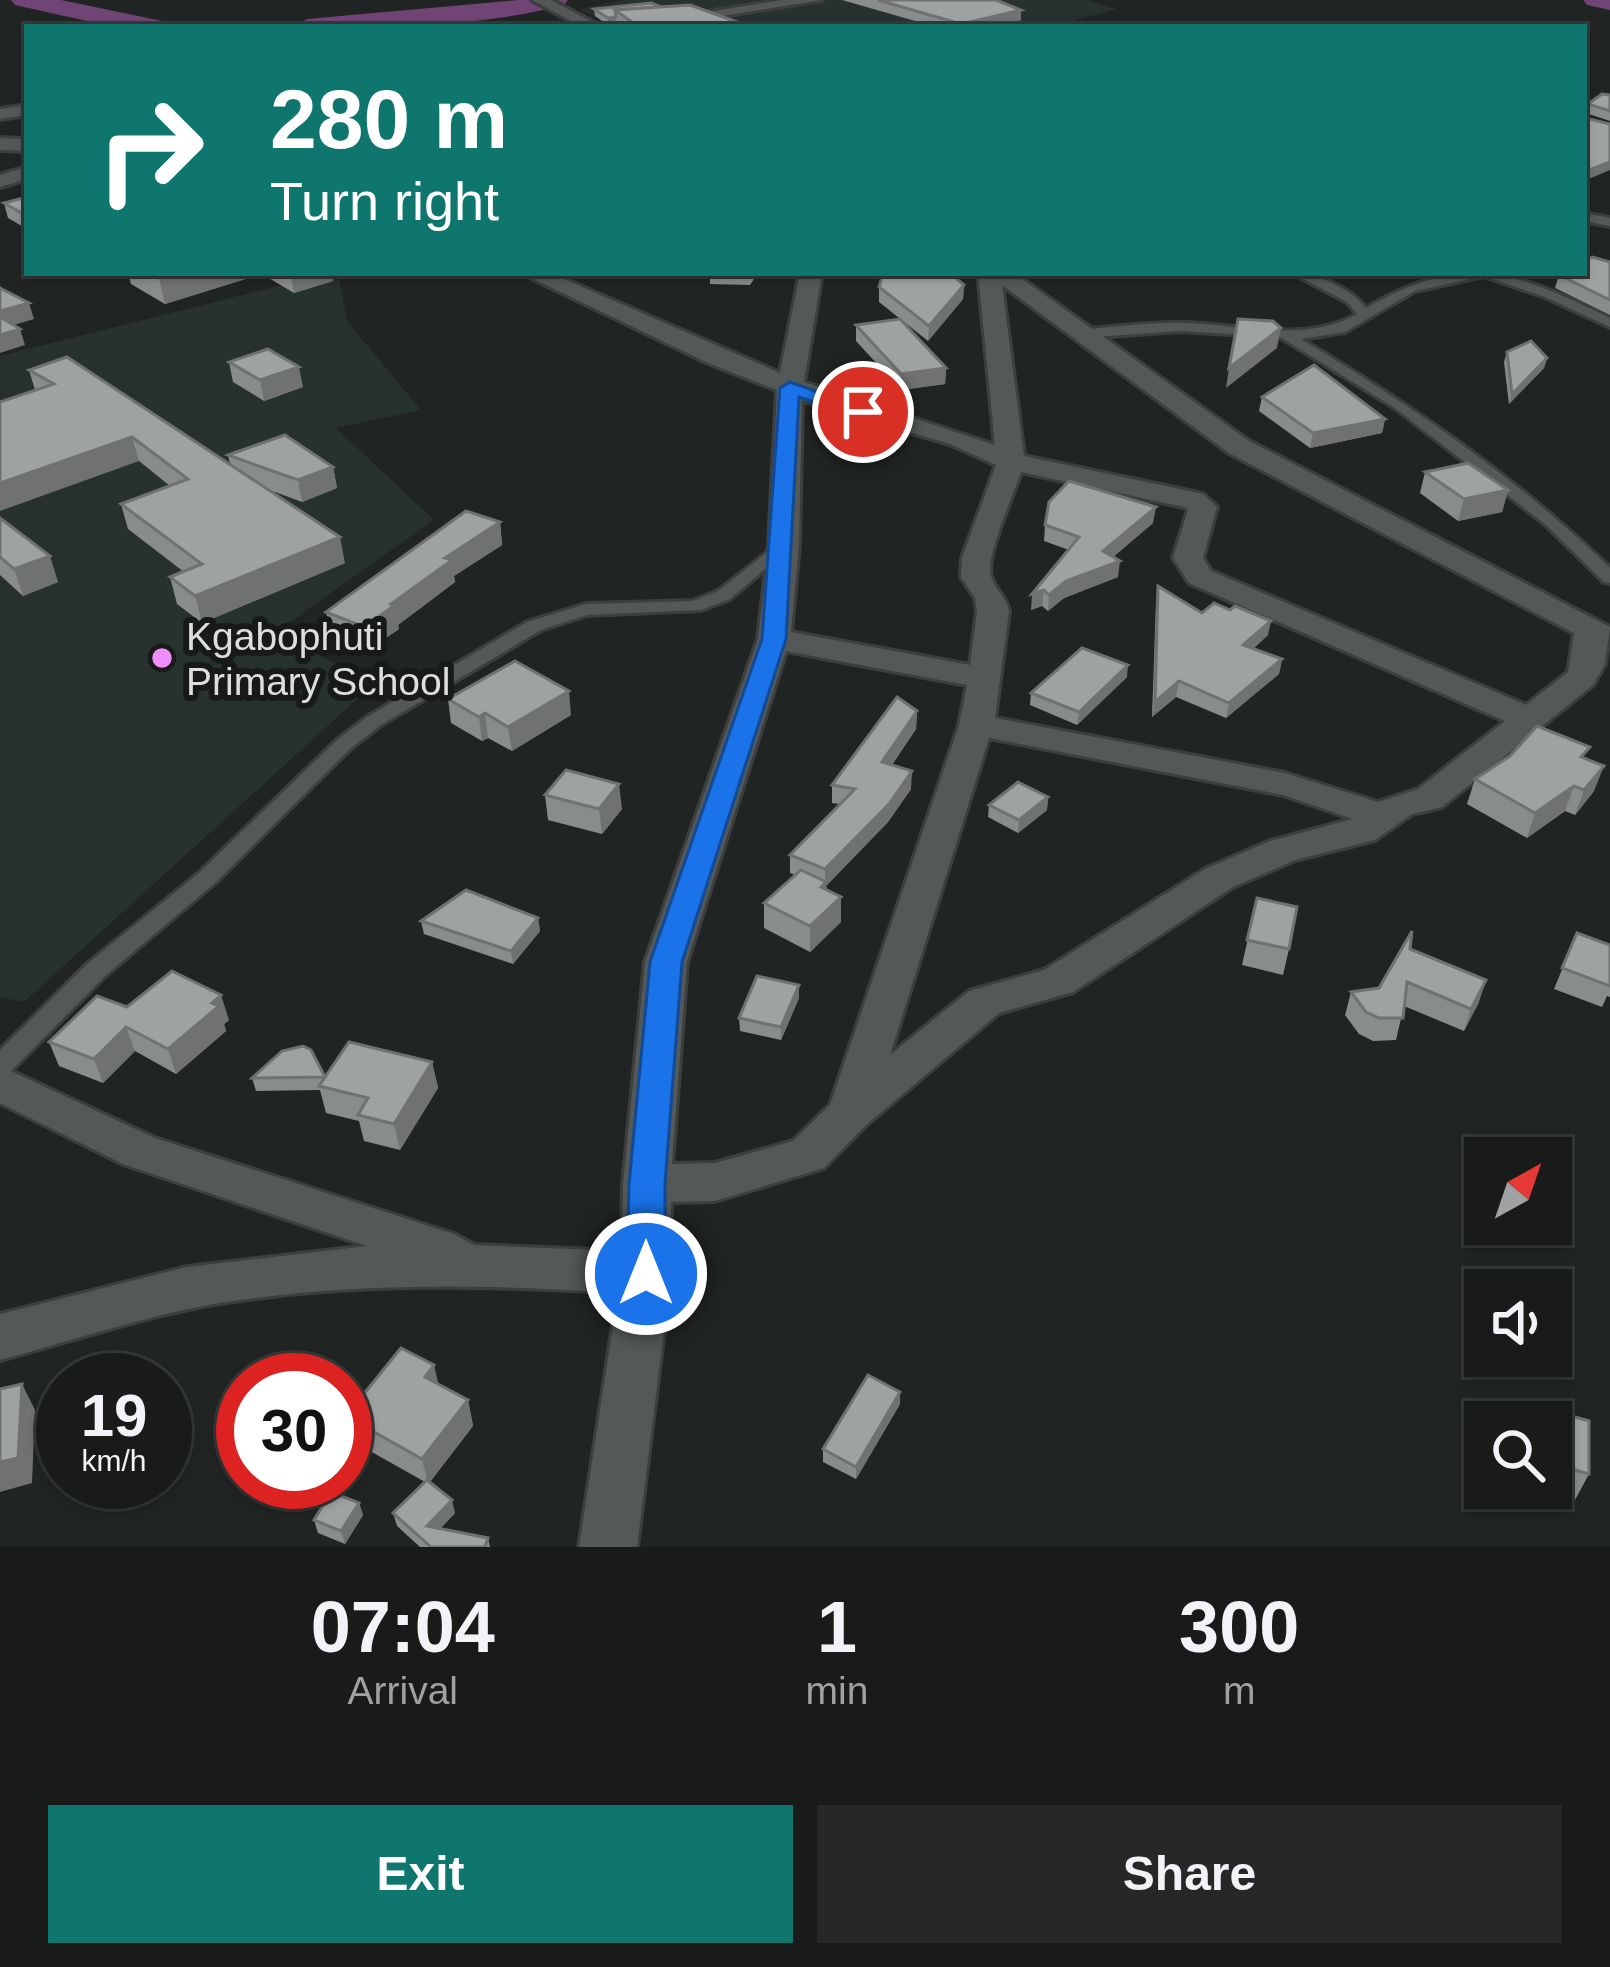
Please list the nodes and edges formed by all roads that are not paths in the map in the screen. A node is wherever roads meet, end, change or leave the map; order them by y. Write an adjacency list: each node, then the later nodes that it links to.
1 (539, 0): 3 (street)
2 (815, 0): 4 (street)
3 (588, 24)
4 (642, 24)
5 (539, 276): 16 (street)
6 (810, 276): 16 (street)
7 (989, 276): 17 (street)
8 (1004, 276): 14 (street)
9 (1304, 276): 12 (lane)
10 (1469, 276): 12 (lane)
11 (1493, 276): 13 (lane)
12 (1364, 314): 15 (lane)
13 (1610, 323)
14 (1081, 334): 15 (lane); 20 (street)
15 (1284, 335): 19 (lane)
16 (790, 388): 17 (street); 18 (street)
17 (1011, 462): 22 (street); 23 (street)
18 (784, 544): 21 (street); 26 (lane)
19 (1610, 578)
20 (1600, 634): 23 (street)
21 (774, 639): 22 (street); 29 (street)
22 (985, 678): 24 (street)
23 (1530, 719): 25 (street)
24 (976, 724): 25 (street); 28 (street)
25 (1382, 818): 28 (street)
26 (0, 1066)
27 (0, 1083): 30 (street)
28 (850, 1113): 29 (street)
29 (647, 1184): 31 (street)
30 (475, 1262): 31 (street); 32 (street)
31 (646, 1274): 33 (street)
32 (0, 1337)
33 (608, 1547)

